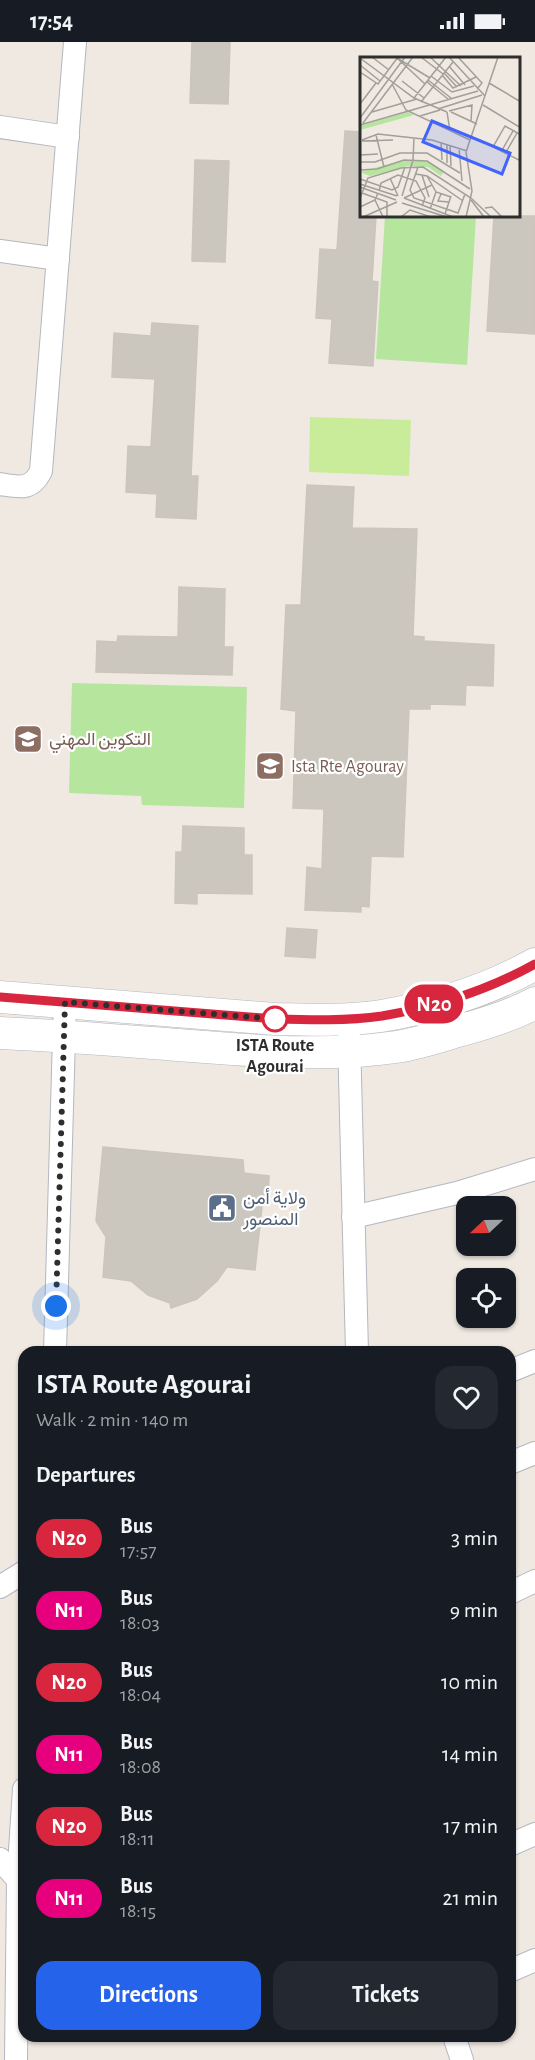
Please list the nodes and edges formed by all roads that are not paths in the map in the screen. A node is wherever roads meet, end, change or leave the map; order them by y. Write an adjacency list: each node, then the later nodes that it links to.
1 (75, 42): 3 (street)
2 (0, 127): 3 (street)
3 (68, 137): 5 (street)
4 (0, 251): 5 (street)
5 (58, 259): 6 (street)
6 (0, 483)
7 (535, 964): 11 (main road)
8 (0, 997): 9 (main road)
9 (65, 1002): 11 (main road); 13 (street)
10 (535, 1003): 14 (main road)
11 (347, 1018): 14 (street)
12 (0, 1033): 13 (main road)
13 (64, 1036): 14 (main road); 17 (street)
14 (350, 1052): 16 (street)
15 (535, 1169): 16 (street)
16 (352, 1217): 18 (street)
17 (55, 1346)
18 (357, 1346)
19 (535, 1361): 20 (street)
20 (516, 1369)
21 (535, 1453): 22 (street)
22 (516, 1461)
23 (18, 1576): 25 (street)
24 (535, 1581): 26 (street)
25 (0, 1587)
26 (516, 1590)
27 (535, 1834): 28 (street)
28 (516, 1842)
29 (0, 1859): 30 (street)
30 (18, 1880): 36 (street)
31 (535, 1960): 32 (street)
32 (516, 1968)
33 (456, 2042): 37 (street)
34 (0, 2053): 35 (street)
35 (5, 2060)
36 (16, 2060)
37 (462, 2060)

